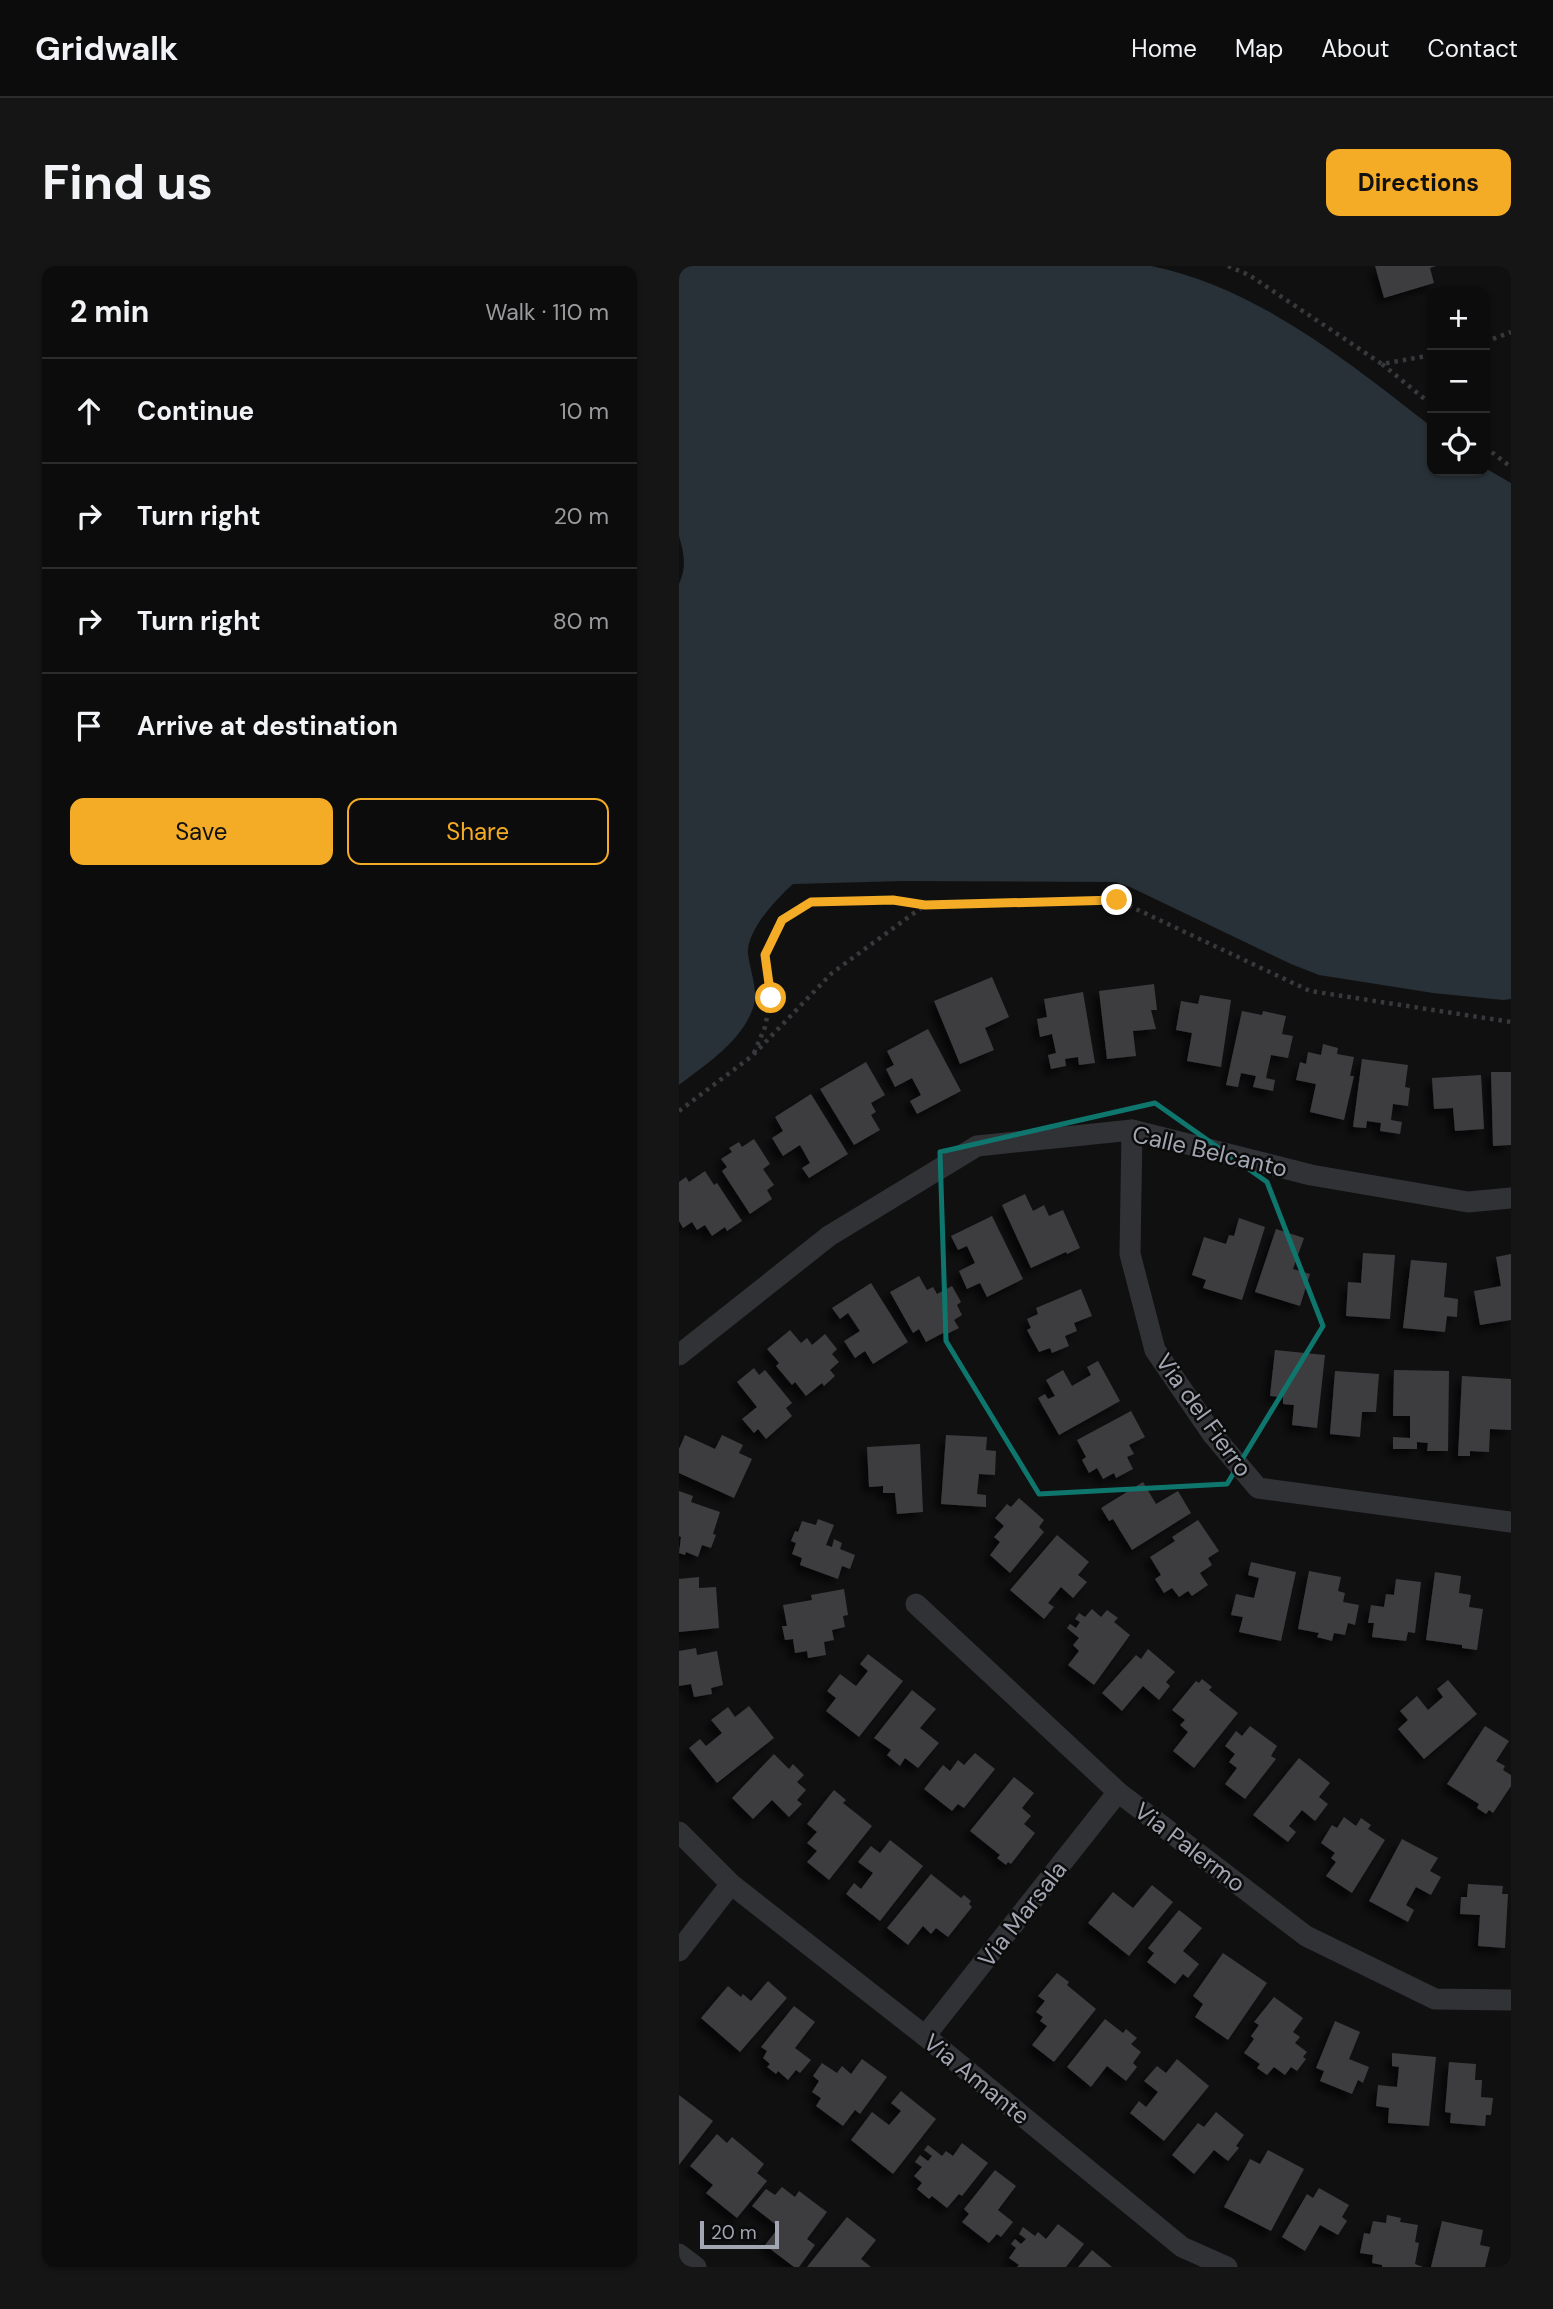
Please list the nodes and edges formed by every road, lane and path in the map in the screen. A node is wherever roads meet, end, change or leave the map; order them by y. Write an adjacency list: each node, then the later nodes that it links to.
1 (1228, 266): 5 (path)
2 (1511, 332): 3 (path)
3 (1490, 340)
4 (1427, 356): 5 (path)
5 (1383, 364): 6 (path)
6 (1427, 401)
7 (1490, 451): 8 (path)
8 (1511, 467)
9 (925, 905): 10 (path); 11 (path); 11 (path)
10 (1511, 1022)
11 (752, 1056): 12 (path)
12 (679, 1111)
13 (1132, 1129): 14 (street, Calle Belcanto); 15 (street, Calle Belcanto); 16 (street, Via del Fierro)
14 (1511, 1198)
15 (679, 1355)
16 (1511, 1522)
17 (916, 1604): 18 (street, Via Palermo)
18 (1118, 1792): 22 (street, Via Palermo); 23 (street, Via Marsala)
19 (679, 1832): 20 (street)
20 (731, 1884): 21 (street); 23 (street, Via Amante)
21 (679, 1951)
22 (1511, 2000)
23 (925, 2036): 26 (street, Via Amante)
24 (679, 2254): 25 (street)
25 (696, 2267)
26 (1227, 2267)

